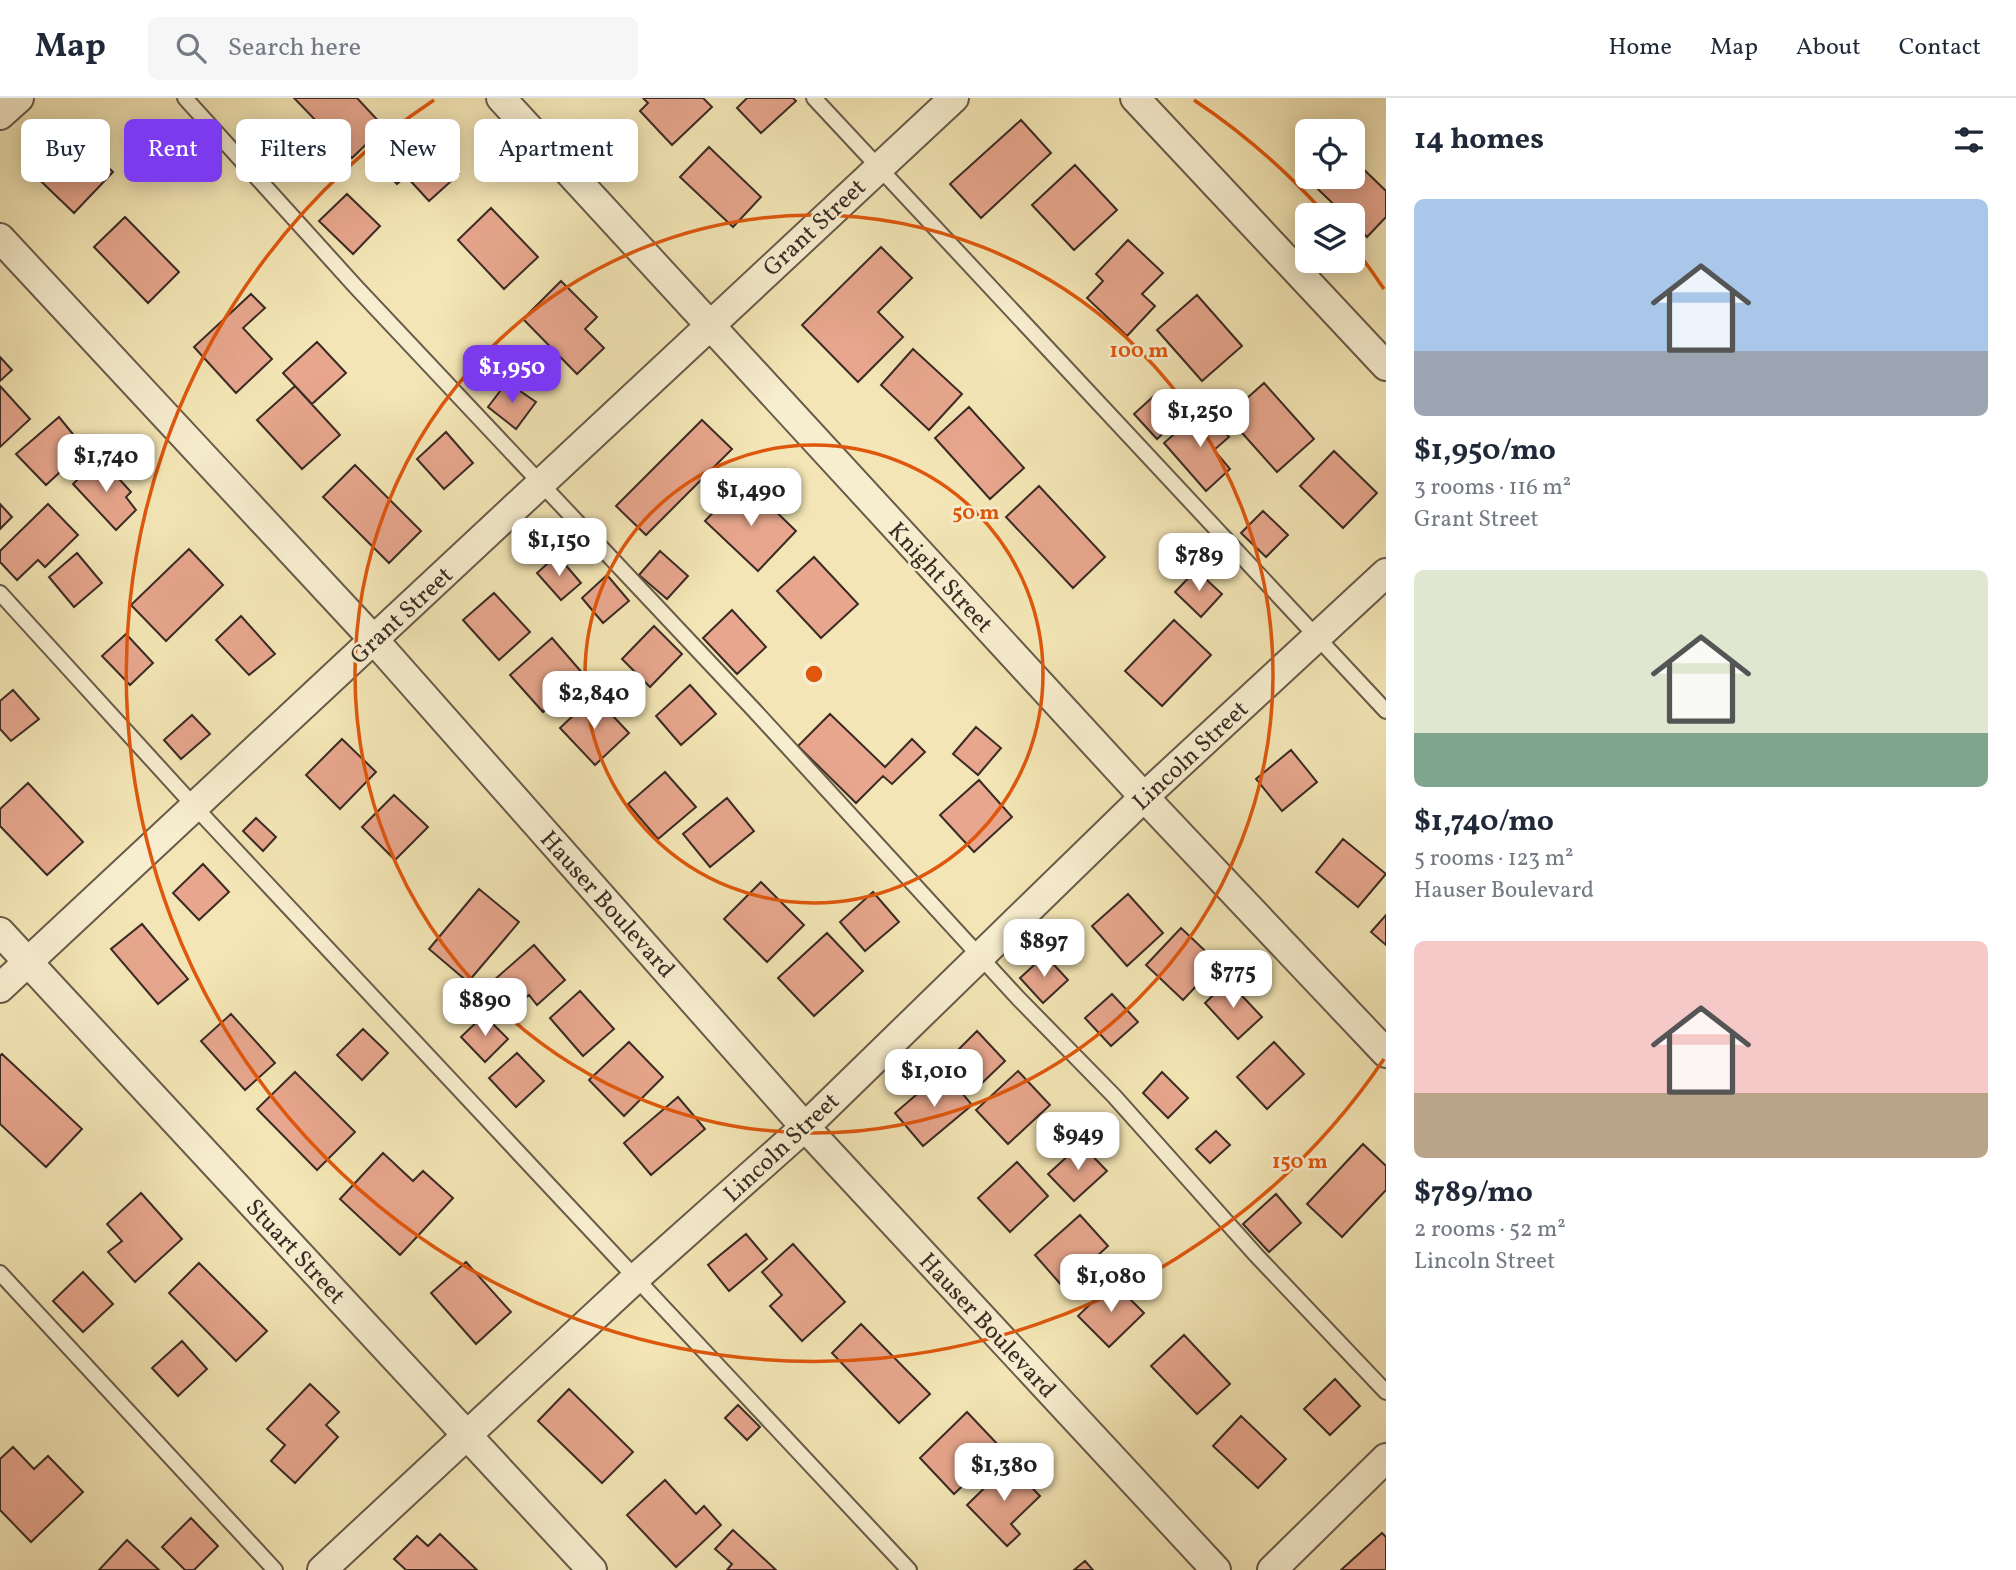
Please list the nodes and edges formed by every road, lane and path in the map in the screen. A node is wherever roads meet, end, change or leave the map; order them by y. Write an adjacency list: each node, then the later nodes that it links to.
1 (19, 98): 7 (street)
2 (185, 98): 12 (lane)
3 (501, 98): 10 (street, Knight Street)
4 (814, 98): 8 (lane)
5 (954, 98): 8 (street, Grant Street)
6 (1135, 98): 11 (street)
7 (0, 116)
8 (879, 168): 10 (street, Grant Street); 15 (lane)
9 (0, 238): 16 (street, Hauser Boulevard)
10 (709, 325): 12 (street, Grant Street); 18 (street, Knight Street)
11 (1386, 366)
12 (540, 484): 16 (street, Grant Street); 21 (lane)
13 (1386, 573): 15 (street, Lincoln Street)
14 (0, 593): 19 (lane)
15 (1318, 638): 17 (lane); 18 (street, Lincoln Street)
16 (374, 640): 19 (street, Grant Street); 25 (street, Hauser Boulevard)
17 (1386, 711)
18 (1144, 797): 21 (street, Lincoln Street); 24 (street, Knight Street)
19 (195, 807): 22 (street, Grant Street); 27 (lane)
20 (0, 932): 22 (street, Stuart Street)
21 (981, 956): 25 (street, Lincoln Street); 28 (lane)
22 (28, 962): 23 (street, Grant Street); 29 (street, Stuart Street)
23 (0, 988)
24 (1386, 1053)
25 (805, 1128): 27 (street, Lincoln Street); 35 (street, Hauser Boulevard)
26 (0, 1273): 31 (lane)
27 (637, 1277): 29 (street, Lincoln Street); 34 (lane)
28 (1386, 1392)
29 (468, 1436): 32 (street, Lincoln Street); 33 (street, Stuart Street)
30 (1386, 1458): 36 (street)
31 (275, 1570)
32 (322, 1570)
33 (592, 1570)
34 (909, 1570)
35 (1216, 1570)
36 (1272, 1570)

